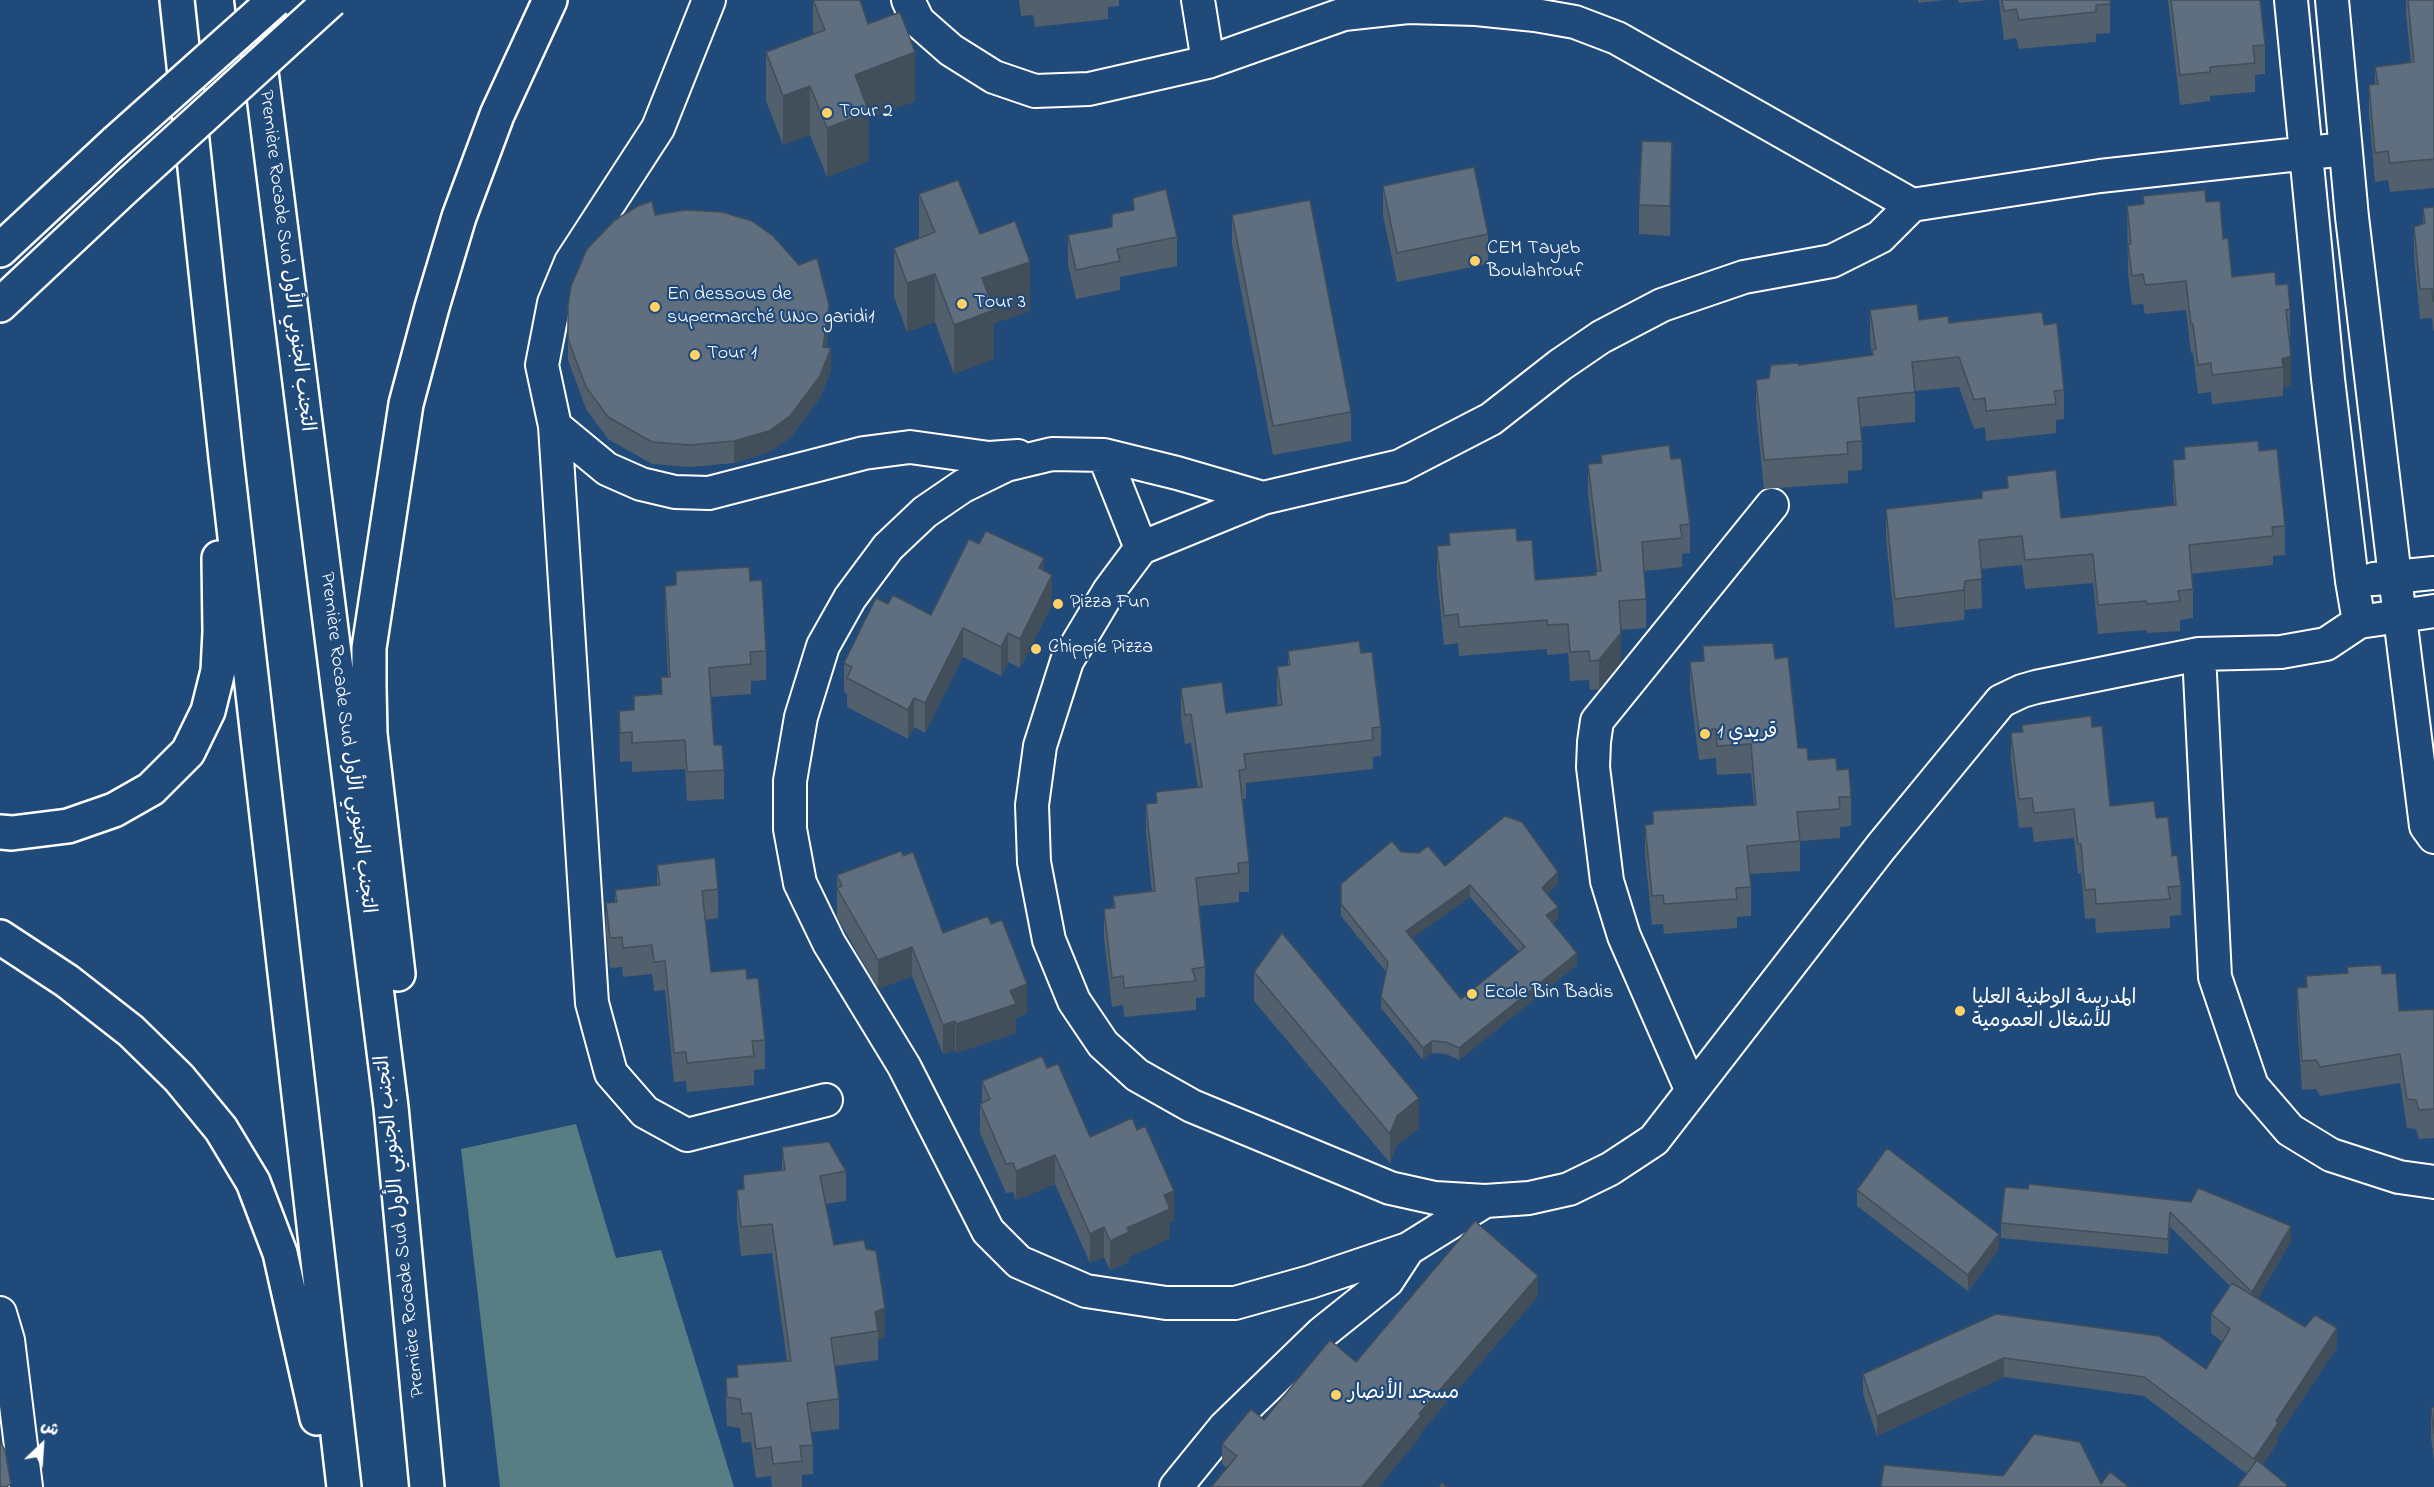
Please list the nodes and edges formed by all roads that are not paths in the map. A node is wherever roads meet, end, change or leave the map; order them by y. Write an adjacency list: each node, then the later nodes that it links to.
1 (177, 0): 20 (highway)
2 (252, 0): 36 (highway, Première Rocade Sud التجنب الجنوبي الأول)
3 (275, 0): 15 (highway, bridge)
4 (331, 0): 16 (highway, bridge)
5 (550, 0): 36 (highway)
6 (708, 0): 17 (street)
7 (908, 0): 11 (street)
8 (1198, 0): 11 (street)
9 (2291, 0): 13 (street)
10 (2332, 0): 12 (street)
11 (1208, 62): 14 (street)
12 (2345, 149): 13 (street); 25 (street)
13 (2306, 153): 14 (street); 26 (street)
14 (1912, 205): 21 (street)
15 (0, 250)
16 (0, 305)
17 (555, 426): 18 (street); 35 (street)
18 (1052, 454): 19 (street); 39 (street)
19 (1104, 455): 21 (street); 23 (street)
20 (226, 458): 31 (highway); 43 (highway)
21 (1263, 498): 23 (street)
22 (1772, 505): 34 (street)
23 (1141, 548): 38 (street)
24 (2434, 573): 25 (street)
25 (2395, 577): 26 (street); 28 (street)
26 (2352, 581): 29 (street)
27 (2434, 611): 28 (street)
28 (2400, 615): 29 (street); 32 (street)
29 (2360, 622): 30 (street)
30 (2199, 654): 34 (street); 37 (street)
31 (0, 832)
32 (2434, 837)
33 (0, 937): 42 (highway)
34 (1691, 1089): 38 (street)
35 (826, 1100)
36 (391, 1107): 44 (highway, Première Rocade Sud التجنب الجنوبي الأول)
37 (2434, 1182)
38 (1485, 1201): 39 (street)
39 (1408, 1249): 45 (street)
40 (3, 1333): 41 (street)
41 (26, 1487)
42 (331, 1487)
43 (344, 1487)
44 (427, 1487)
45 (1176, 1487)

